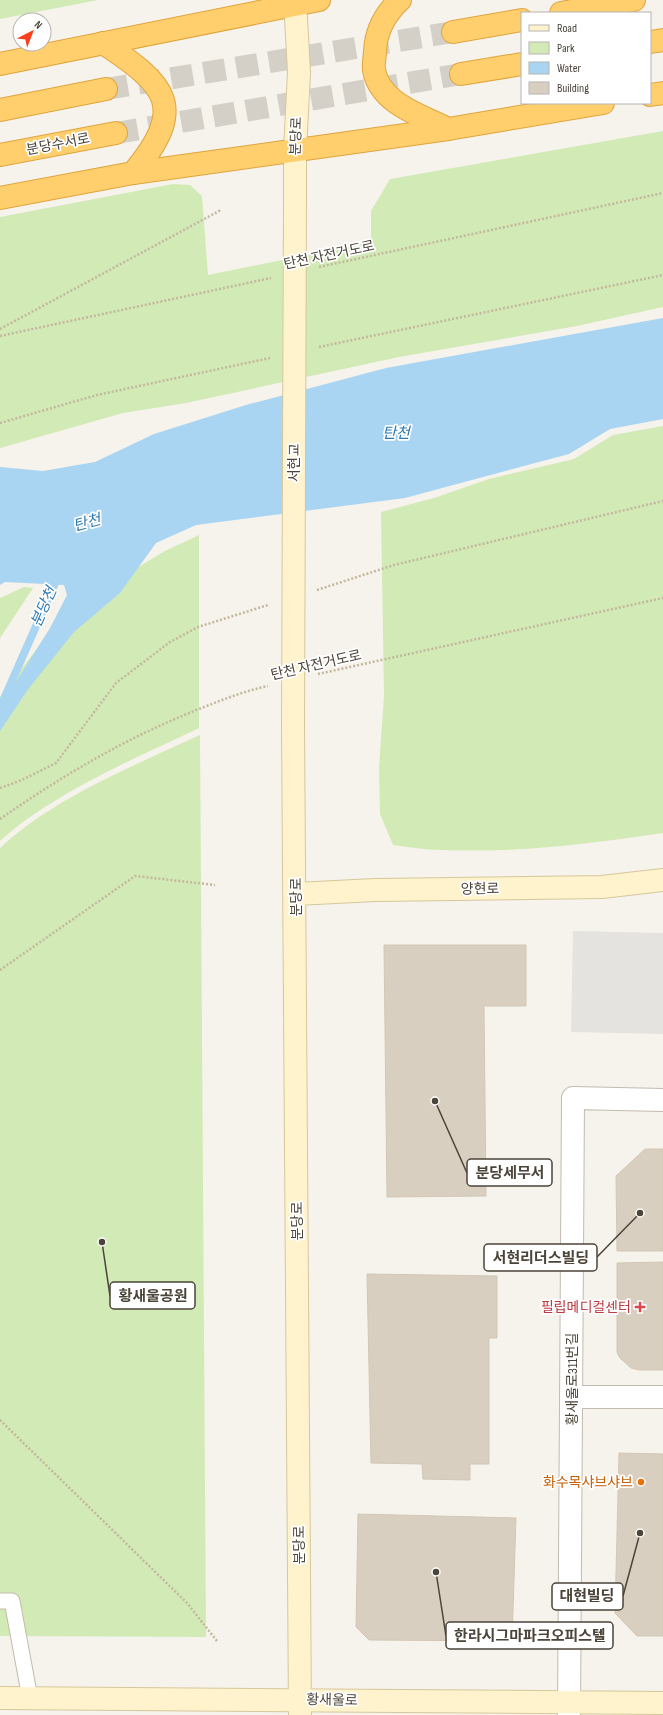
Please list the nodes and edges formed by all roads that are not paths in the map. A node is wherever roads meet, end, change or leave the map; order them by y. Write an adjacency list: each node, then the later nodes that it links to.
1 (318, 0): 4 (highway)
2 (400, 0): 19 (highway)
3 (634, 0): 5 (highway)
4 (295, 2): 10 (highway); 21 (main road, 분당로)
5 (567, 12)
6 (521, 20): 7 (highway)
7 (453, 32)
8 (663, 40): 9 (highway)
9 (651, 42)
10 (103, 43): 11 (highway); 23 (highway)
11 (0, 64)
12 (521, 64): 13 (highway)
13 (461, 74)
14 (106, 89): 18 (highway)
15 (663, 93): 16 (highway)
16 (651, 95)
17 (597, 104): 19 (highway)
18 (0, 110)
19 (448, 129): 21 (highway)
20 (116, 133): 22 (highway, 분당수서로)
21 (295, 151): 23 (highway); 25 (main road, 분당로)
22 (0, 155)
23 (133, 173): 24 (highway)
24 (0, 198)
25 (295, 200): 26 (main road, 서현교, bridge)
26 (293, 726): 28 (main road, 분당로)
27 (663, 880): 28 (main road, 양현로)
28 (296, 894): 36 (main road, 분당로)
29 (663, 1100): 30 (street, 황새울로311번길)
30 (572, 1397): 31 (street); 37 (street, 황새울로311번길)
31 (663, 1397)
32 (0, 1601): 34 (lane)
33 (0, 1698): 34 (main road, 황새울로)
34 (30, 1698): 36 (main road, 황새울로)
35 (663, 1703): 37 (main road, 황새울로)
36 (300, 1707): 37 (main road, 황새울로)
37 (569, 1709)

